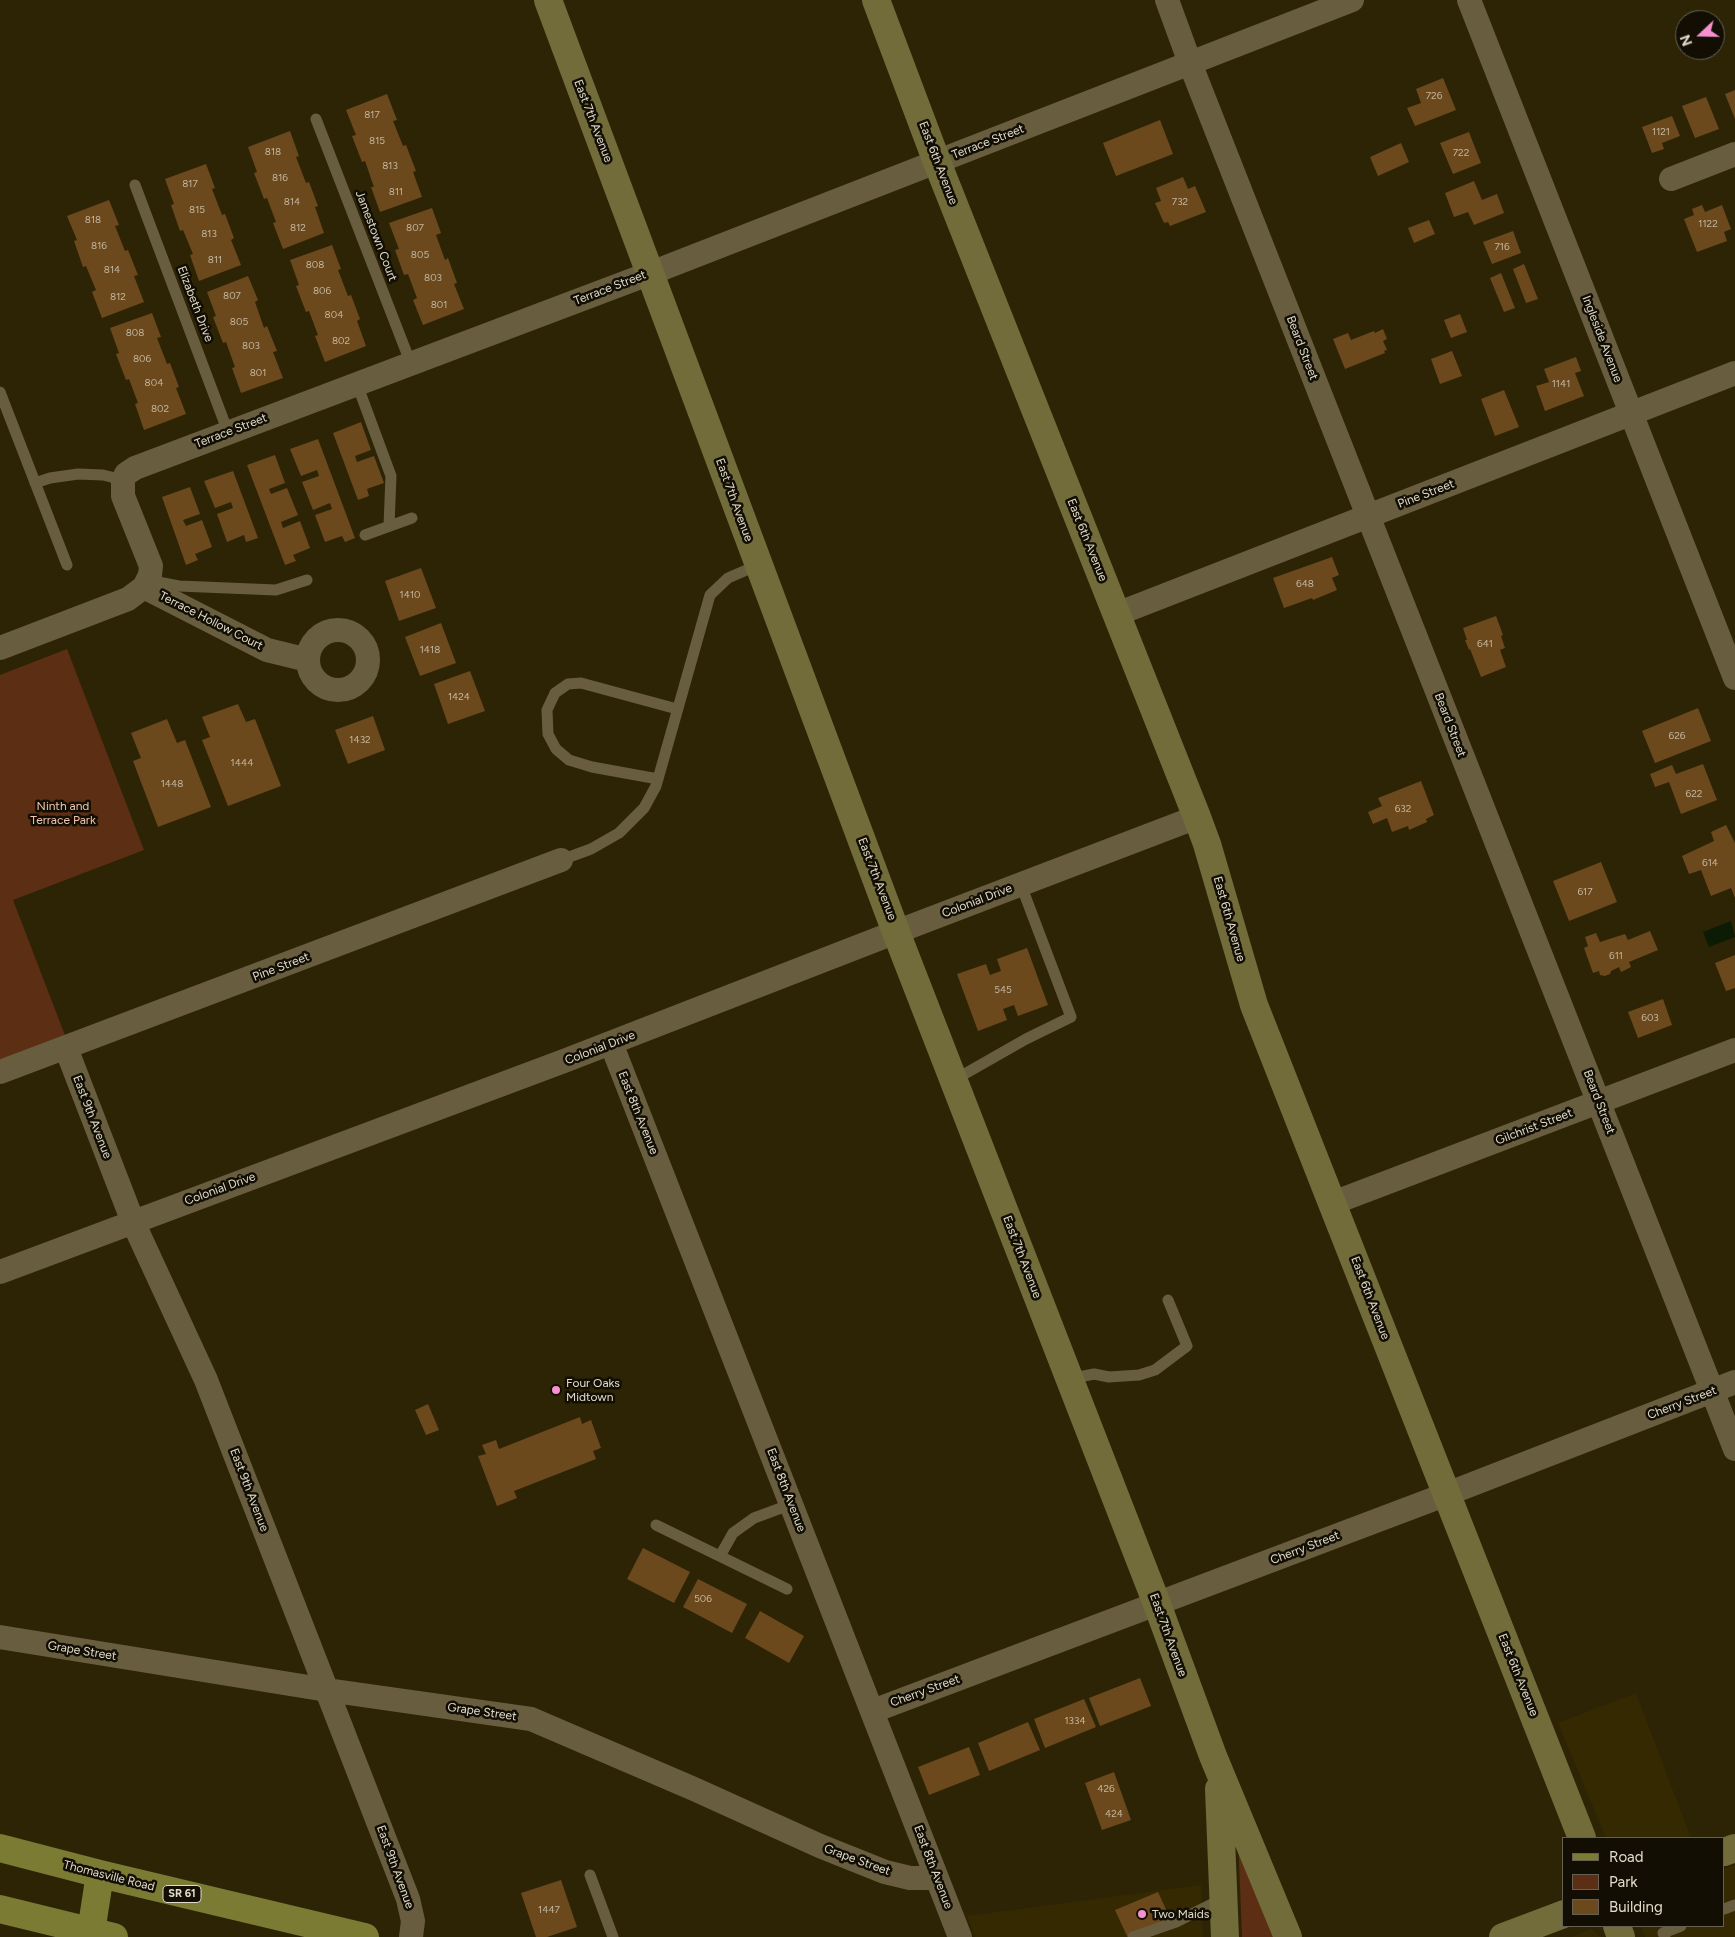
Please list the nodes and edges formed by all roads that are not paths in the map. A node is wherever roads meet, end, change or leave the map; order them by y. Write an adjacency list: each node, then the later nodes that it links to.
1 (548, 0): 12 (street, East 7th Avenue)
2 (876, 0): 9 (street, East 6th Avenue)
3 (1167, 0): 6 (street, Beard Street)
4 (1352, 0): 6 (street, Terrace Street)
5 (1469, 0): 17 (street, Ingleside Avenue)
6 (1190, 63): 9 (street, Terrace Street); 21 (street, Beard Street)
7 (316, 119): 13 (lane, Jamestown Court)
8 (1735, 154): 10 (street)
9 (937, 162): 12 (street, Terrace Street); 29 (street, East 6th Avenue)
10 (1671, 179)
11 (135, 185): 18 (lane, Elizabeth Drive)
12 (651, 273): 13 (street, Terrace Street); 26 (street, East 7th Avenue)
13 (410, 364): 15 (street, Terrace Street)
14 (1735, 374): 17 (street, Pine Street)
15 (357, 384): 18 (street, Terrace Street); 23 (lane)
16 (0, 392): 20 (lane)
17 (1631, 414): 21 (street, Pine Street); 32 (street, Ingleside Avenue)
18 (228, 432): 19 (street, Terrace Street)
19 (123, 480): 20 (lane); 28 (street)
20 (35, 483): 25 (lane)
21 (1368, 516): 29 (street, Pine Street); 44 (street, Beard Street)
22 (412, 518): 23 (lane)
23 (389, 526): 24 (lane)
24 (365, 534)
25 (67, 565)
26 (758, 565): 33 (lane); 38 (street, East 7th Avenue)
27 (307, 580): 28 (lane)
28 (146, 583): 30 (street); 31 (street, Terrace Hollow Court)
29 (1117, 614): 35 (street, East 6th Avenue)
30 (0, 648)
31 (308, 660)
32 (1735, 678)
33 (677, 710): 34 (lane); 34 (lane)
34 (658, 779): 36 (lane)
35 (1197, 818): 37 (street, Colonial Drive); 45 (street, East 6th Avenue)
36 (561, 860): 40 (street, Pine Street)
37 (1020, 885): 38 (street, Colonial Drive); 43 (lane)
38 (896, 932): 39 (street, Colonial Drive); 43 (street, East 7th Avenue)
39 (611, 1043): 46 (street, Colonial Drive); 54 (street, East 8th Avenue)
40 (66, 1048): 42 (street, Pine Street); 46 (street, East 9th Avenue)
41 (1735, 1050): 44 (street, Gilchrist Street)
42 (0, 1072)
43 (954, 1080): 49 (street, East 7th Avenue)
44 (1599, 1102): 45 (street, Gilchrist Street); 51 (street, Beard Street)
45 (1333, 1203): 53 (street, East 6th Avenue)
46 (132, 1222): 47 (street, Colonial Drive); 60 (street, East 9th Avenue)
47 (0, 1272)
48 (1168, 1300): 49 (lane)
49 (1069, 1379): 58 (street, East 7th Avenue)
50 (1735, 1382): 51 (street, Cherry Street)
51 (1712, 1391): 52 (street, Beard Street); 53 (street, Cherry Street)
52 (1735, 1449)
53 (1447, 1494): 58 (street, Cherry Street); 63 (street, East 6th Avenue)
54 (792, 1504): 56 (lane); 61 (street, East 8th Avenue)
55 (656, 1525): 56 (lane)
56 (720, 1556): 57 (lane)
57 (787, 1589)
58 (1157, 1604): 61 (street, Cherry Street); 62 (street, East 7th Avenue)
59 (0, 1637): 60 (street, Grape Street)
60 (327, 1690): 67 (street, Grape Street); 76 (street, East 9th Avenue)
61 (873, 1710): 67 (street, East 8th Avenue)
62 (1213, 1756): 68 (street, East 7th Avenue); 81 (street, East 7th Avenue)
63 (1582, 1837)
64 (0, 1848): 65 (main road, Thomasville Road / SR 61)
65 (100, 1874): 72 (main road); 75 (main road, Thomasville Road / SR 61)
66 (590, 1875): 77 (lane)
67 (937, 1878): 78 (street, East 8th Avenue)
68 (1224, 1898): 74 (lane); 80 (street, East 7th Avenue)
69 (0, 1909): 72 (main road)
70 (1562, 1915): 73 (street)
71 (1678, 1927): 82 (lane)
72 (102, 1934)
73 (1519, 1934)
74 (1147, 1935): 79 (lane)
75 (365, 1937)
76 (411, 1937)
77 (613, 1937)
78 (960, 1937)
79 (1133, 1937)
80 (1225, 1937)
81 (1288, 1937)
82 (1665, 1937)

